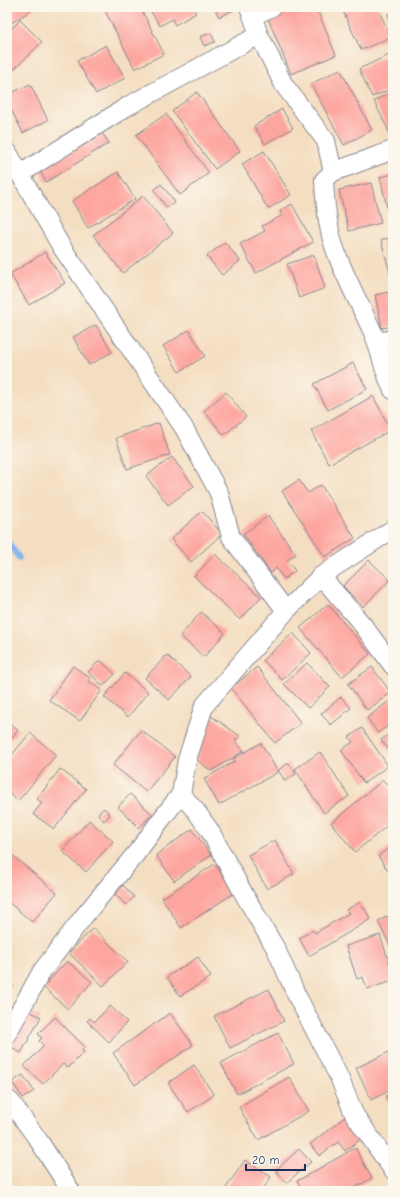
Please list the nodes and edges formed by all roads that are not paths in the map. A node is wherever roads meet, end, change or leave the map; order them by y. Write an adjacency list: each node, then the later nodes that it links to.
1 (272, 7): 2 (street)
2 (251, 12): 3 (street)
3 (259, 35): 6 (street); 7 (street)
4 (393, 150): 6 (street)
5 (7, 151): 7 (street)
6 (333, 172): 8 (street)
7 (20, 174): 12 (street)
8 (385, 341): 9 (street)
9 (393, 390)
10 (393, 529): 11 (street)
11 (321, 576): 12 (street); 13 (street)
12 (286, 611): 14 (street)
13 (393, 666)
14 (181, 794): 15 (street); 17 (street)
15 (7, 1034)
16 (7, 1099): 18 (street)
17 (393, 1170)
18 (71, 1191)

